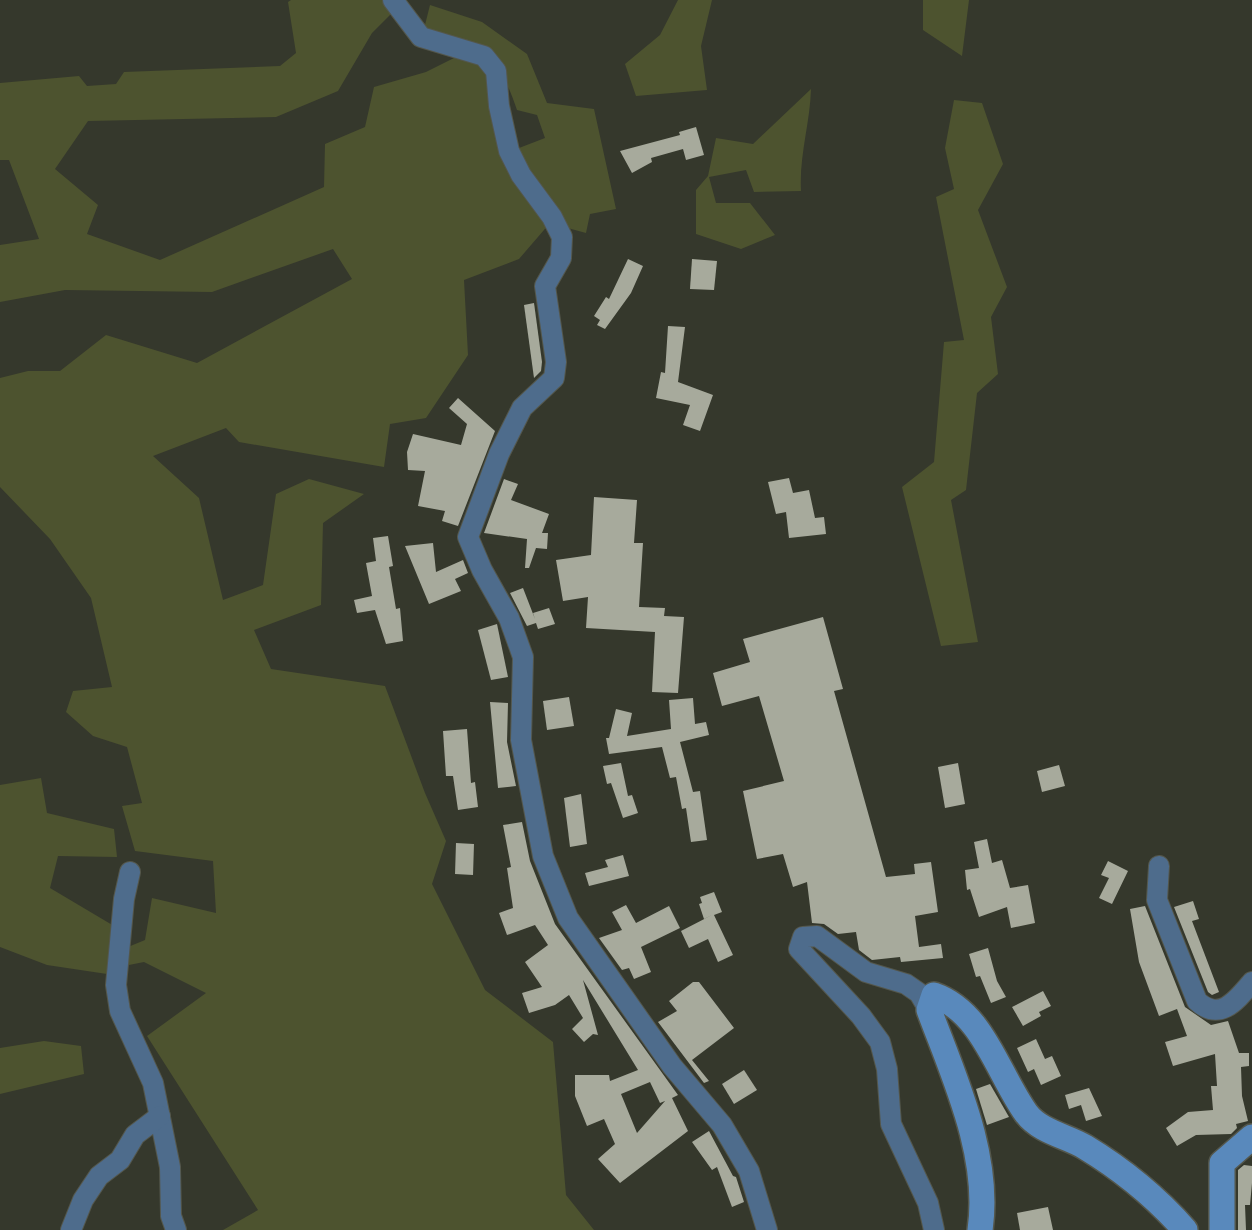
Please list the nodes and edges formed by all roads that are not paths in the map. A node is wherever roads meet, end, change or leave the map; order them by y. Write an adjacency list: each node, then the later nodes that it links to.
1 (394, 0): 10 (street)
2 (1160, 866): 4 (street)
3 (130, 872): 6 (street)
4 (1252, 982)
5 (929, 1010): 11 (street); 12 (main road); 13 (main road)
6 (160, 1116): 8 (street); 9 (street)
7 (1252, 1137): 14 (main road)
8 (71, 1230)
9 (176, 1230)
10 (767, 1230)
11 (934, 1230)
12 (980, 1230)
13 (1185, 1230)
14 (1222, 1230)

